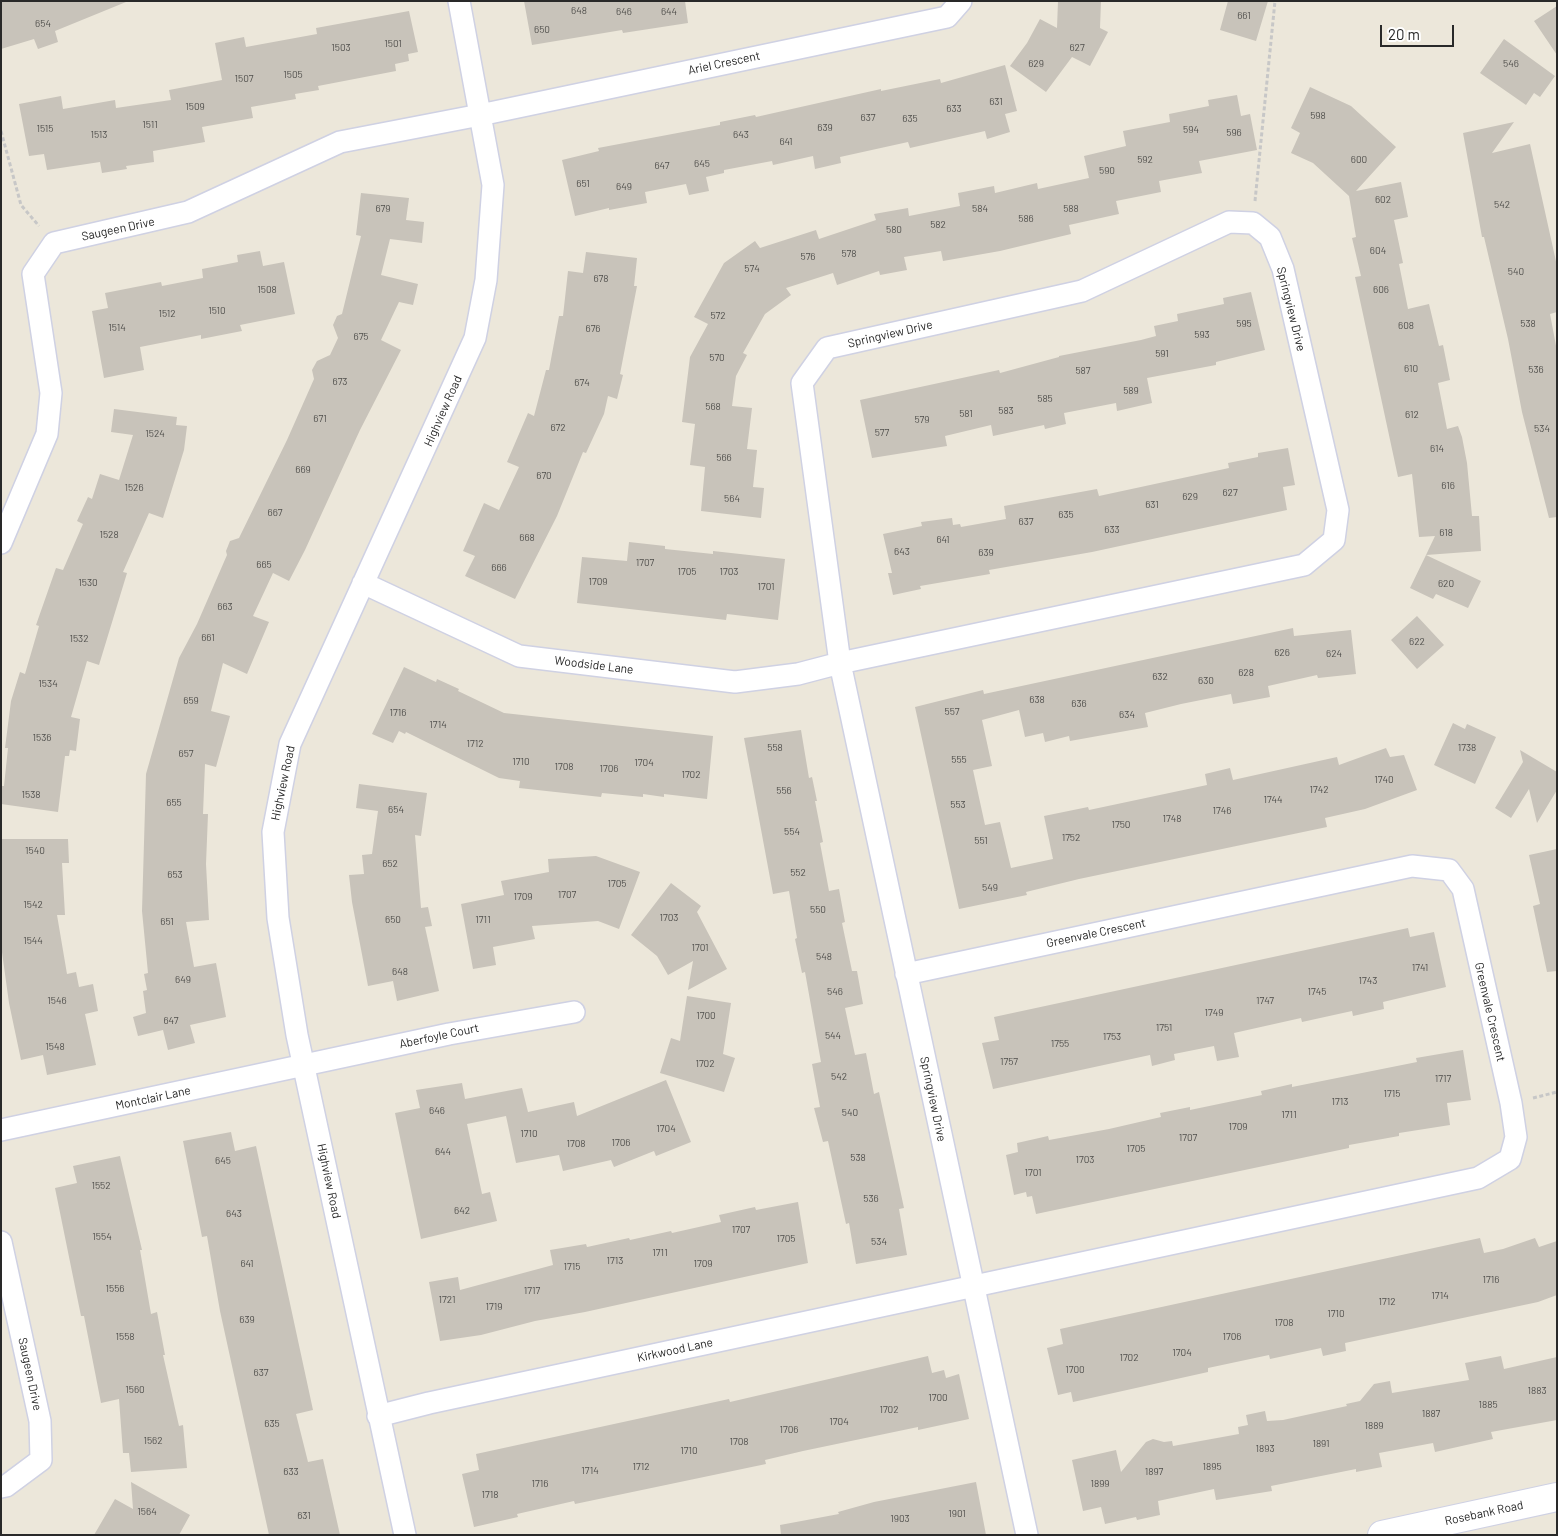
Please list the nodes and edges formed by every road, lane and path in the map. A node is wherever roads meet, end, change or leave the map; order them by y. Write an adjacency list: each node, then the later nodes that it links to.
1 (459, 1): 4 (street, Highview Road)
2 (961, 1): 4 (street, Ariel Crescent)
3 (1275, 1): 6 (path)
4 (480, 115): 7 (street, Saugeen Drive); 10 (street, Highview Road)
5 (1, 131): 7 (path)
6 (1253, 224): 11 (street, Springview Drive); 11 (street, Springview Drive)
7 (54, 243): 8 (street)
8 (9, 506): 9 (street)
9 (1, 543)
10 (362, 584): 11 (street, Woodside Lane); 14 (street, Highview Road)
11 (840, 664): 12 (street, Springview Drive)
12 (906, 974): 17 (street, Springview Drive); 17 (street, Greenvale Crescent)
13 (574, 1012): 14 (street, Aberfoyle Court)
14 (304, 1066): 15 (street, Montclair Lane); 18 (street, Highview Road)
15 (1, 1130)
16 (1, 1242): 19 (street, Saugeen Drive)
17 (973, 1287): 18 (street, Kirkwood Lane); 22 (street, Springview Drive)
18 (378, 1416): 21 (street, Highview Road)
19 (1, 1487)
20 (1557, 1497): 23 (street, Rosebank Road)
21 (405, 1535)
22 (1027, 1535)
23 (1382, 1535)

